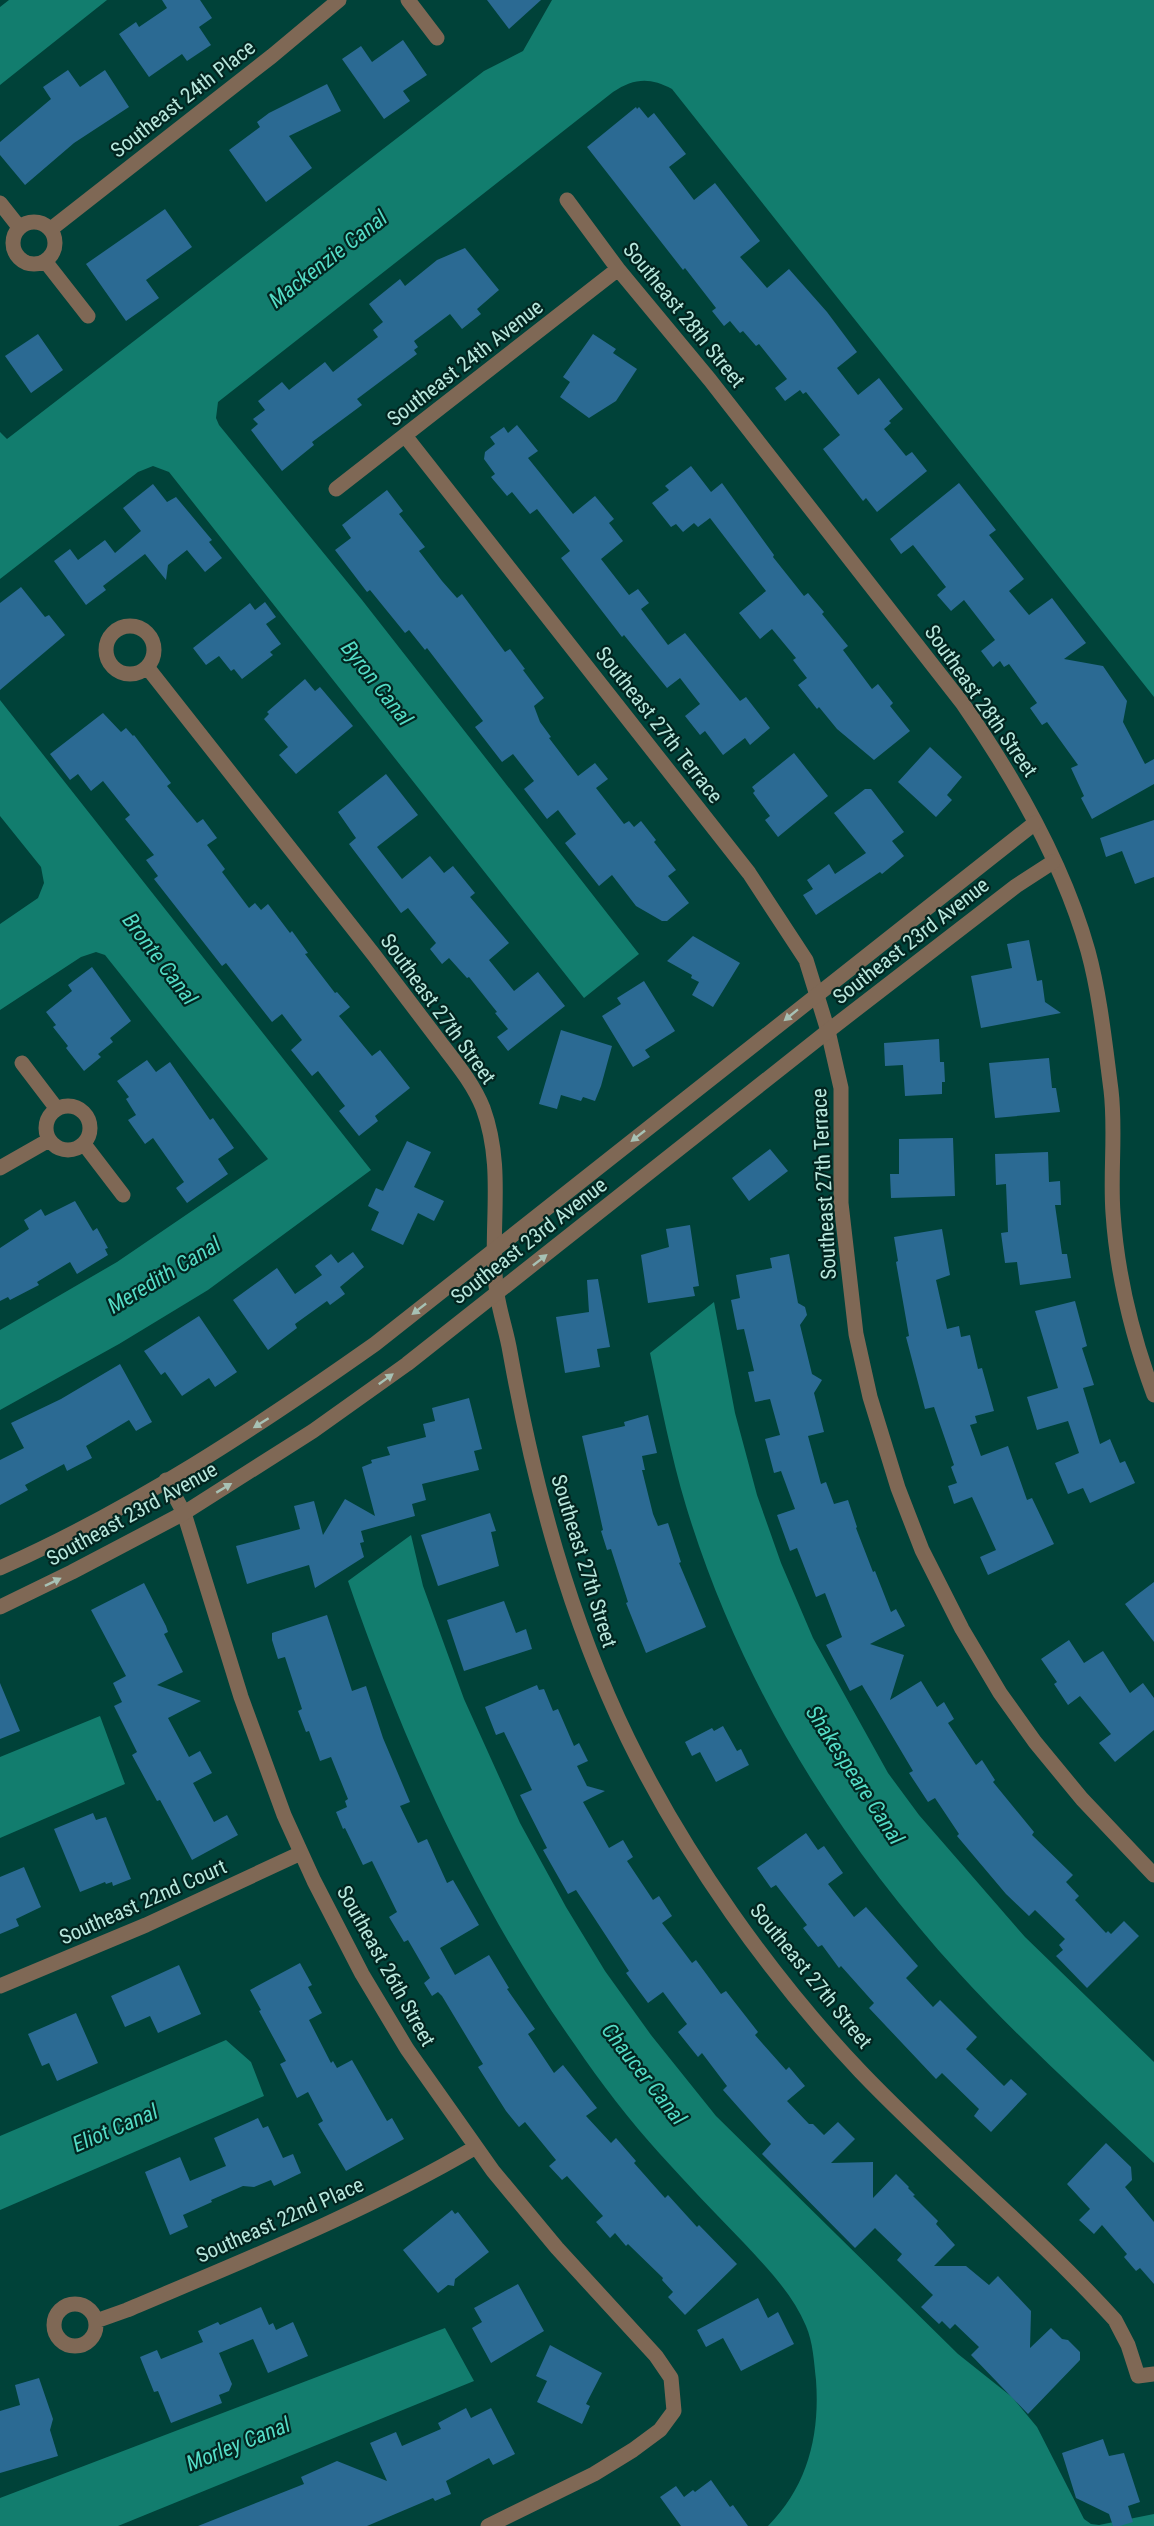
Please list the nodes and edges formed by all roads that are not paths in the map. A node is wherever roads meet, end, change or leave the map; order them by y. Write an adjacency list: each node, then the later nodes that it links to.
1 (339, 0): 7 (street, Southeast 24th Place)
2 (408, 0): 3 (street)
3 (437, 38)
4 (567, 200): 9 (street, Southeast 28th Street)
5 (0, 203): 6 (street)
6 (19, 227): 7 (street); 8 (street)
7 (51, 230): 8 (street)
8 (45, 261): 10 (street)
9 (618, 269): 11 (street, Southeast 24th Avenue); 14 (street, Southeast 28th Street)
10 (88, 316)
11 (406, 437): 12 (street, Southeast 24th Avenue); 16 (street, Southeast 27th Terrace)
12 (336, 489)
13 (147, 667): 24 (street, Southeast 27th Street)
14 (1035, 823): 15 (street, Southeast 28th Street); 16 (street, Southeast 23rd Avenue)
15 (1053, 862): 17 (street, Southeast 23rd Avenue); 26 (street, Southeast 28th Street)
16 (817, 994): 17 (street, Southeast 27th Terrace); 24 (street, Southeast 23rd Avenue, one-way to 24)
17 (828, 1031): 25 (street, Southeast 23rd Avenue, one-way to 17); 32 (street, Southeast 27th Terrace)
18 (22, 1064): 19 (street)
19 (57, 1109): 20 (street); 21 (street)
20 (49, 1140): 21 (street); 22 (street)
21 (84, 1144): 23 (street)
22 (0, 1168)
23 (123, 1195)
24 (496, 1249): 25 (street, Southeast 27th Street); 27 (street, Southeast 23rd Avenue, one-way to 27)
25 (497, 1293): 28 (street, Southeast 23rd Avenue, one-way to 25); 36 (street, Southeast 27th Street)
26 (1154, 1395)
27 (166, 1480): 28 (street, Southeast 26th Street); 29 (street, Southeast 23rd Avenue)
28 (184, 1513): 30 (street, Southeast 23rd Avenue, one-way to 28); 31 (street, Southeast 26th Street)
29 (0, 1568)
30 (0, 1607)
31 (301, 1853): 33 (street, Southeast 22nd Court); 34 (street, Southeast 26th Street)
32 (1154, 1875)
33 (0, 1986)
34 (476, 2147): 35 (street, Southeast 22nd Place); 37 (street, Southeast 26th Street)
35 (96, 2321)
36 (1154, 2374)
37 (488, 2526)

